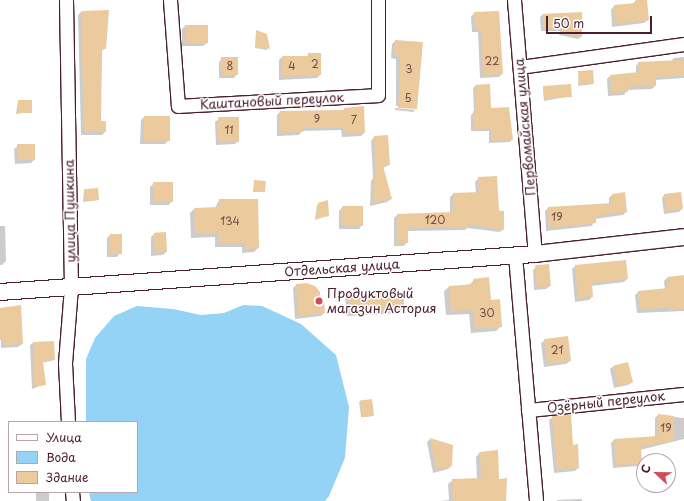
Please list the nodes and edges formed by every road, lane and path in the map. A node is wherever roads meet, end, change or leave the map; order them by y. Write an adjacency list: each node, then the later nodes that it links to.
1 (66, 0): 10 (street, улица Пушкина)
2 (170, 0): 3 (street, Каштановый переулок)
3 (378, 0)
4 (514, 0): 6 (street, Первомайская улица)
5 (684, 44): 6 (street)
6 (520, 67): 8 (street, Первомайская улица)
7 (684, 237): 8 (street, Отдельская улица)
8 (535, 254): 9 (street, Отдельская улица)
9 (515, 255): 10 (street, Отдельская улица); 13 (street)
10 (71, 287): 11 (street, Отдельская улица); 14 (street, улица Пушкина)
11 (0, 292)
12 (684, 394): 13 (street, Озёрный переулок)
13 (528, 410): 15 (street)
14 (68, 421)
15 (536, 501)

